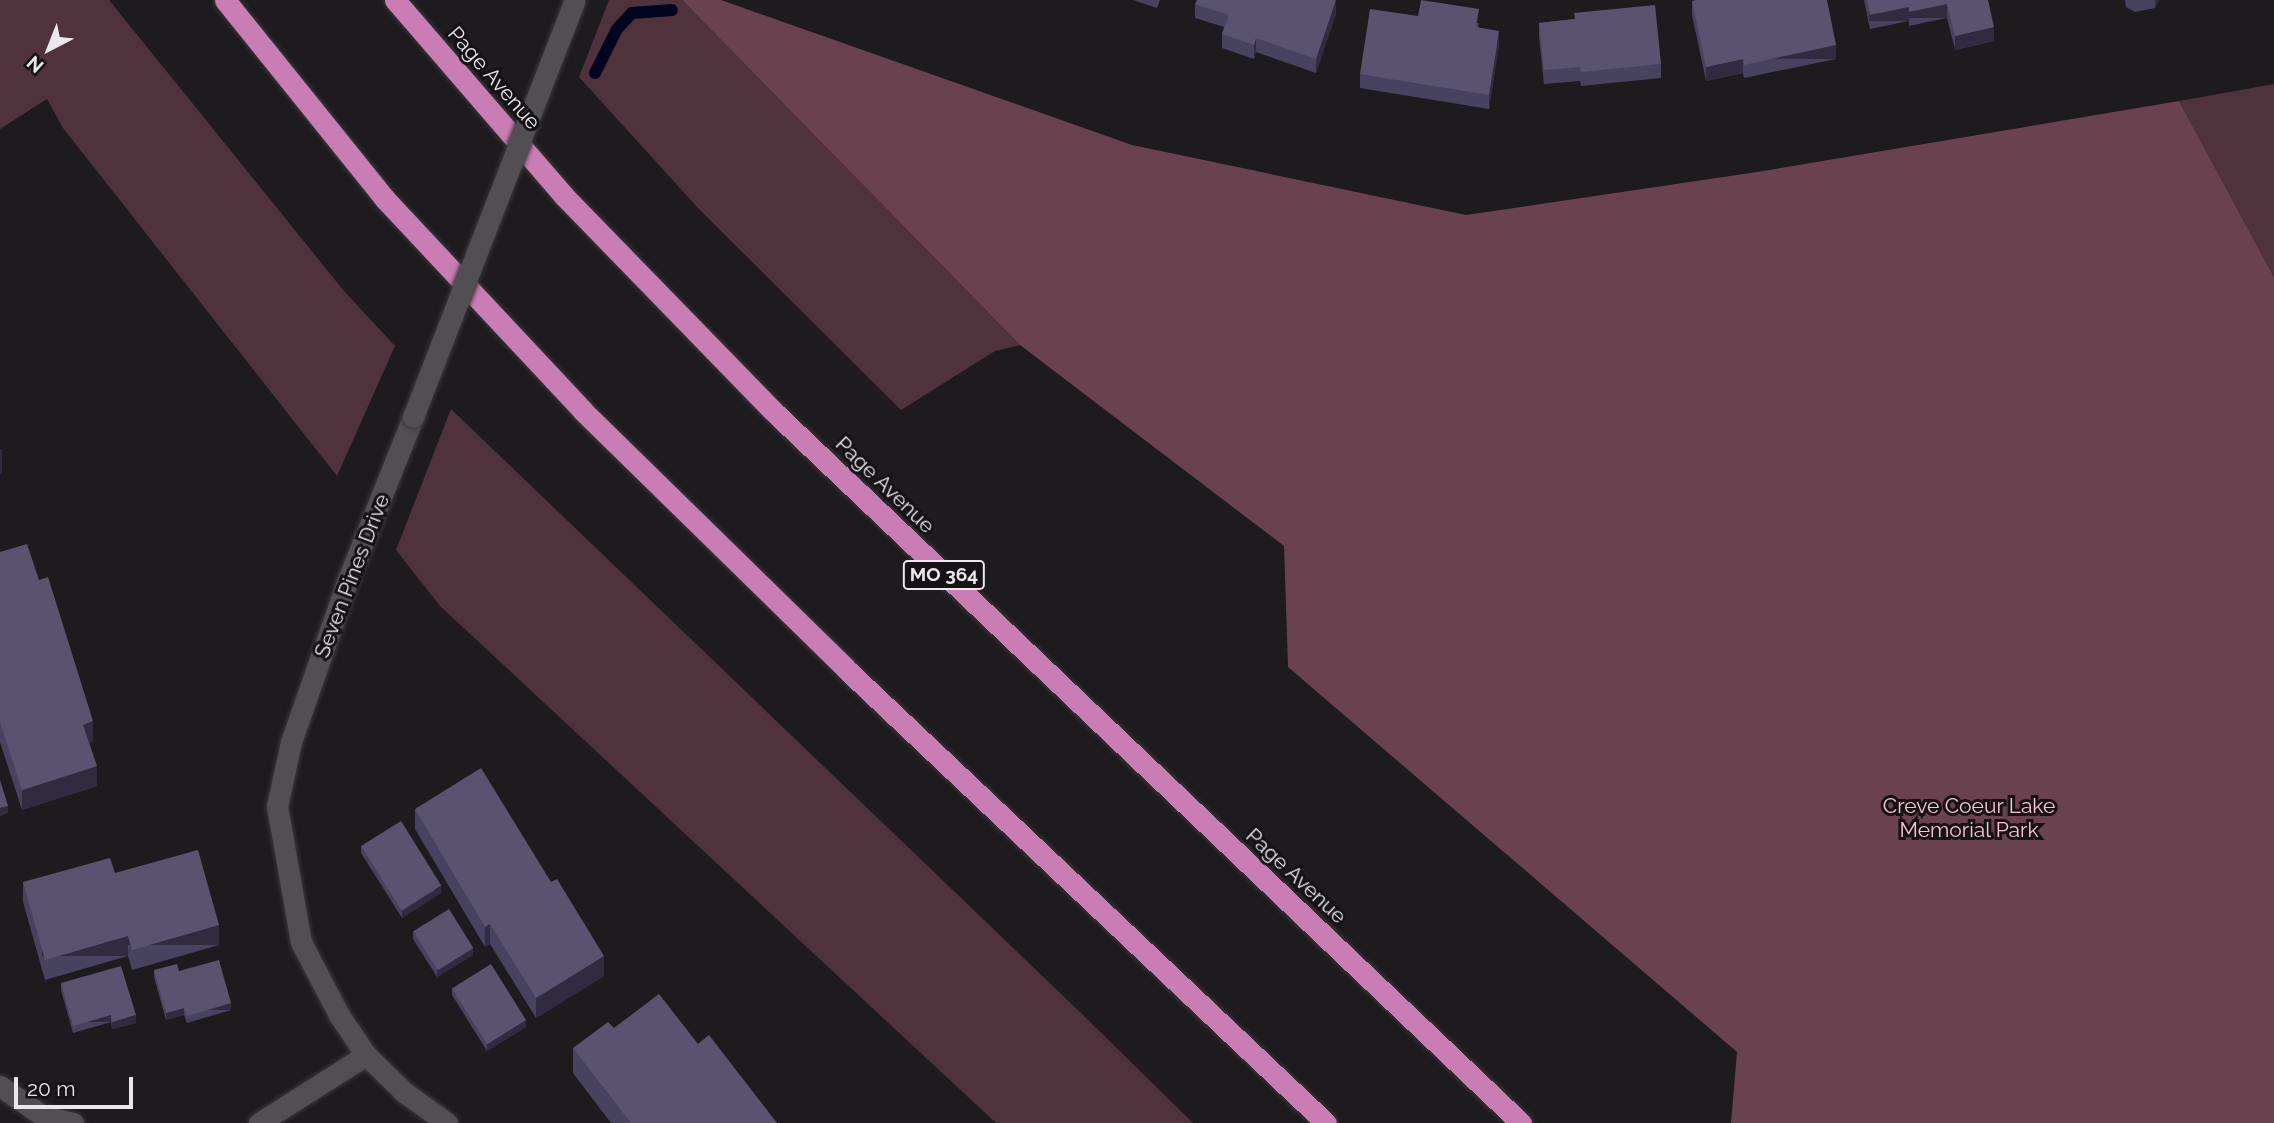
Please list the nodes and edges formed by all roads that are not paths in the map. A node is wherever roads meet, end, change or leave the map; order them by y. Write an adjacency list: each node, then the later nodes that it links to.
1 (225, 0): 9 (highway)
2 (396, 0): 10 (highway, Page Avenue / MO 364)
3 (575, 1): 4 (street, Seven Pines Drive, bridge)
4 (366, 1055): 7 (street); 8 (street, Seven Pines Drive)
5 (0, 1086): 6 (street)
6 (73, 1123)
7 (259, 1123)
8 (447, 1123)
9 (1326, 1123)
10 (1521, 1123)

